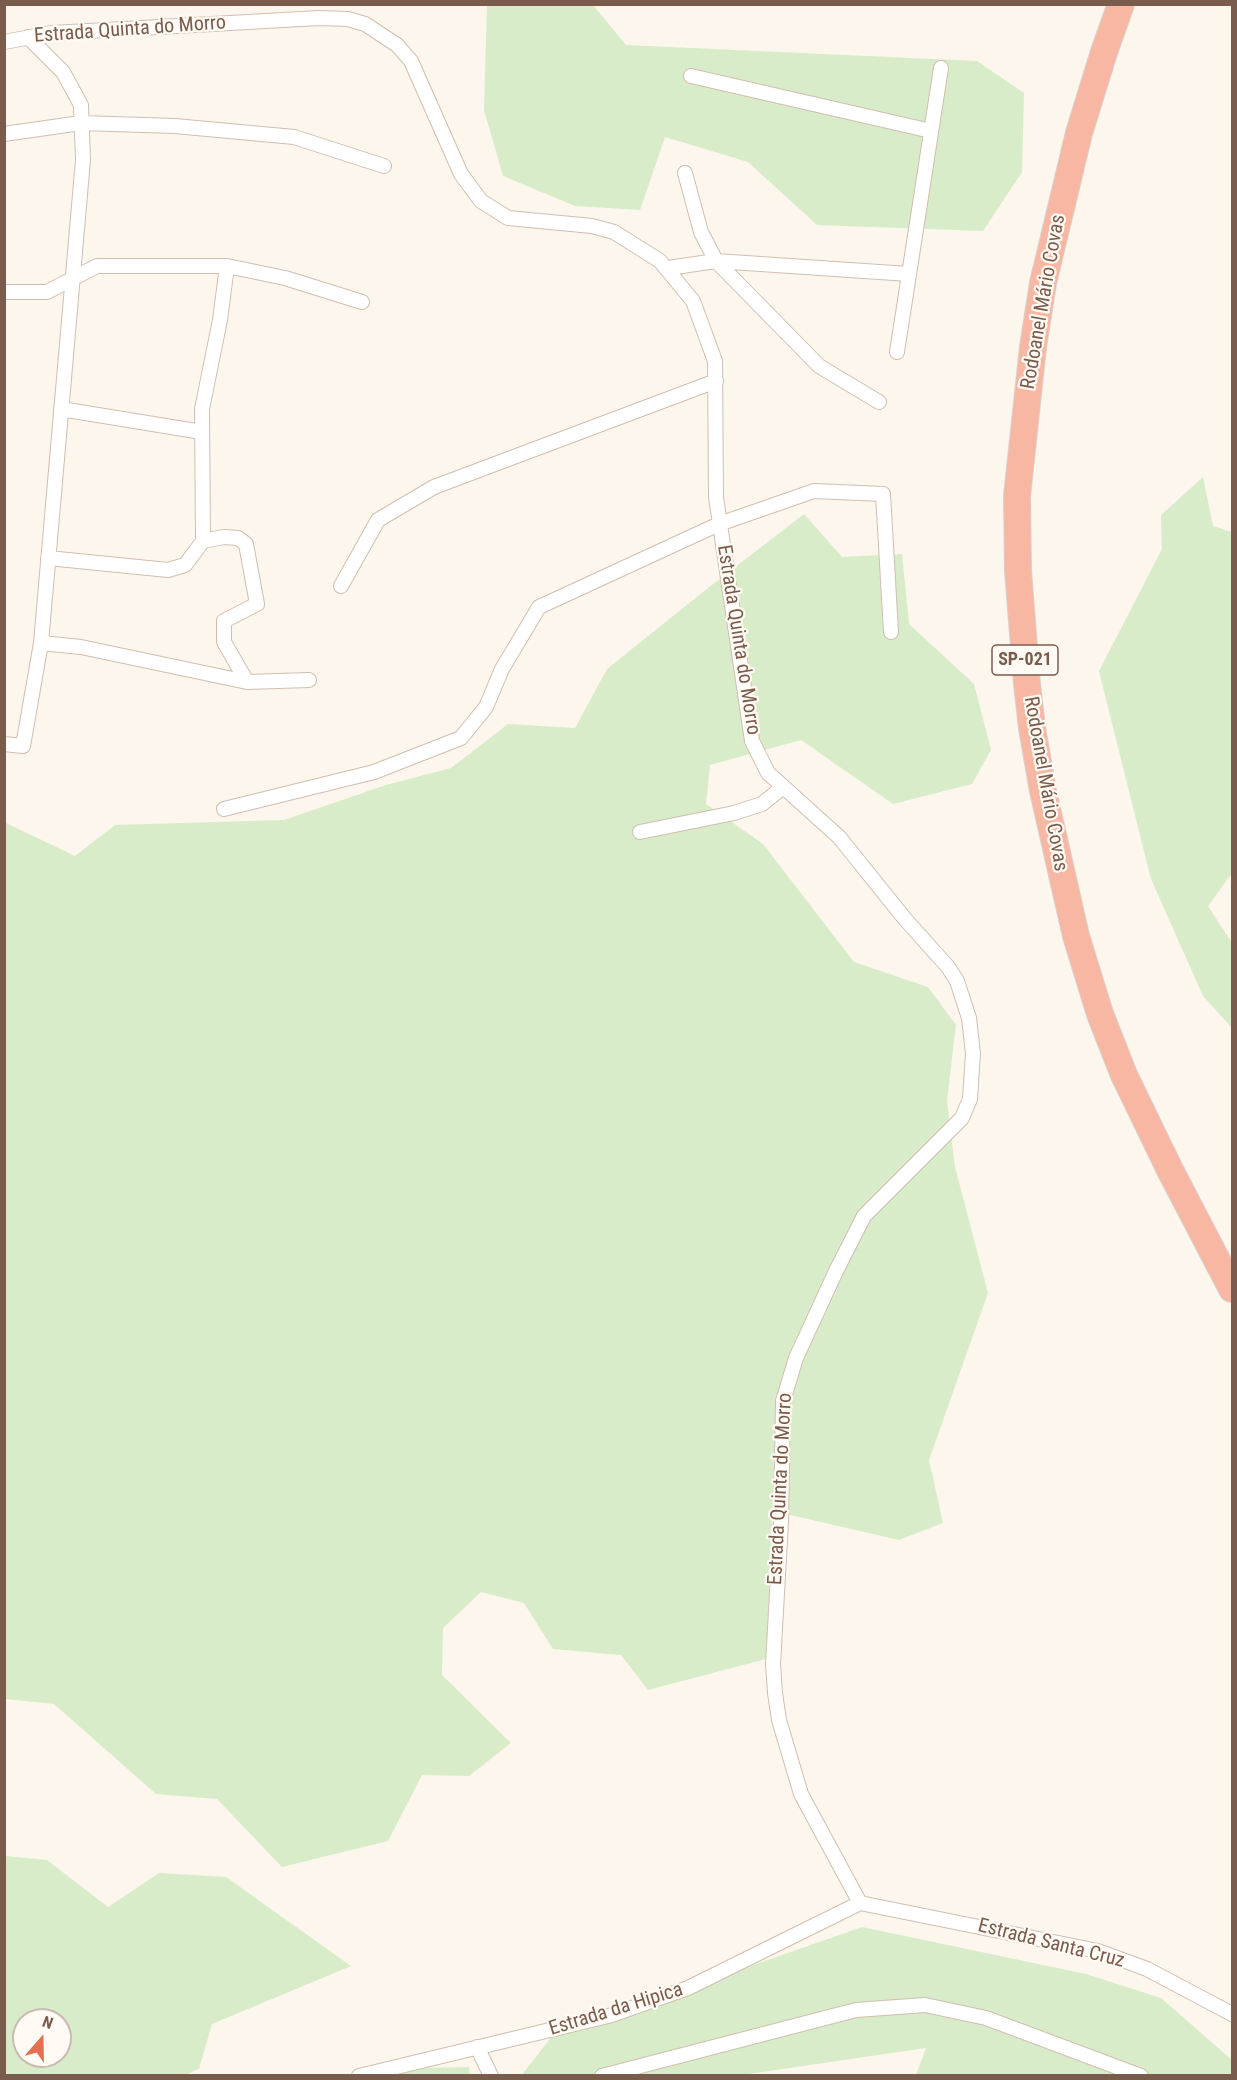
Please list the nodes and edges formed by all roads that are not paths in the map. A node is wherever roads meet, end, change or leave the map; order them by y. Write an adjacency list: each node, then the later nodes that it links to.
1 (1121, 4): 35 (highway, Rodoanel Mário Covas / SP-021)
2 (28, 37): 3 (street, Estrada Quinta do Morro); 6 (street); 13 (street, Estrada Quinta do Morro)
3 (4, 42)
4 (941, 68): 7 (street)
5 (691, 76): 7 (street)
6 (81, 123): 8 (street); 9 (street); 15 (street)
7 (931, 131): 14 (street)
8 (4, 134)
9 (384, 166)
10 (685, 173): 11 (street)
11 (716, 261): 13 (street); 14 (street); 20 (street)
12 (226, 266): 15 (street); 17 (street); 22 (street)
13 (668, 268): 19 (street, Estrada Quinta do Morro)
14 (909, 274): 18 (street)
15 (73, 280): 16 (street); 21 (street)
16 (4, 292)
17 (362, 302)
18 (897, 352)
19 (716, 381): 23 (street, Estrada Quinta do Morro); 26 (street)
20 (879, 402)
21 (62, 409): 22 (street); 25 (street)
22 (202, 432): 24 (street)
23 (719, 524): 27 (street); 32 (street, Estrada Quinta do Morro); 33 (street)
24 (203, 541): 25 (street); 30 (street)
25 (48, 558): 28 (street)
26 (341, 586)
27 (891, 632)
28 (41, 643): 30 (street); 31 (street)
29 (309, 681): 30 (street)
30 (247, 682)
31 (4, 744)
32 (783, 787): 34 (street); 36 (street, Estrada Quinta do Morro)
33 (224, 809)
34 (640, 832)
35 (1233, 1289)
36 (860, 1903): 37 (street, Estrada Santa Cruz); 38 (street, Estrada da Hipica)
37 (1233, 2014)
38 (477, 2047): 39 (street, Estrada da Hipica); 40 (street)
39 (358, 2076)
40 (491, 2076)
41 (602, 2076): 42 (street)
42 (1141, 2076)

